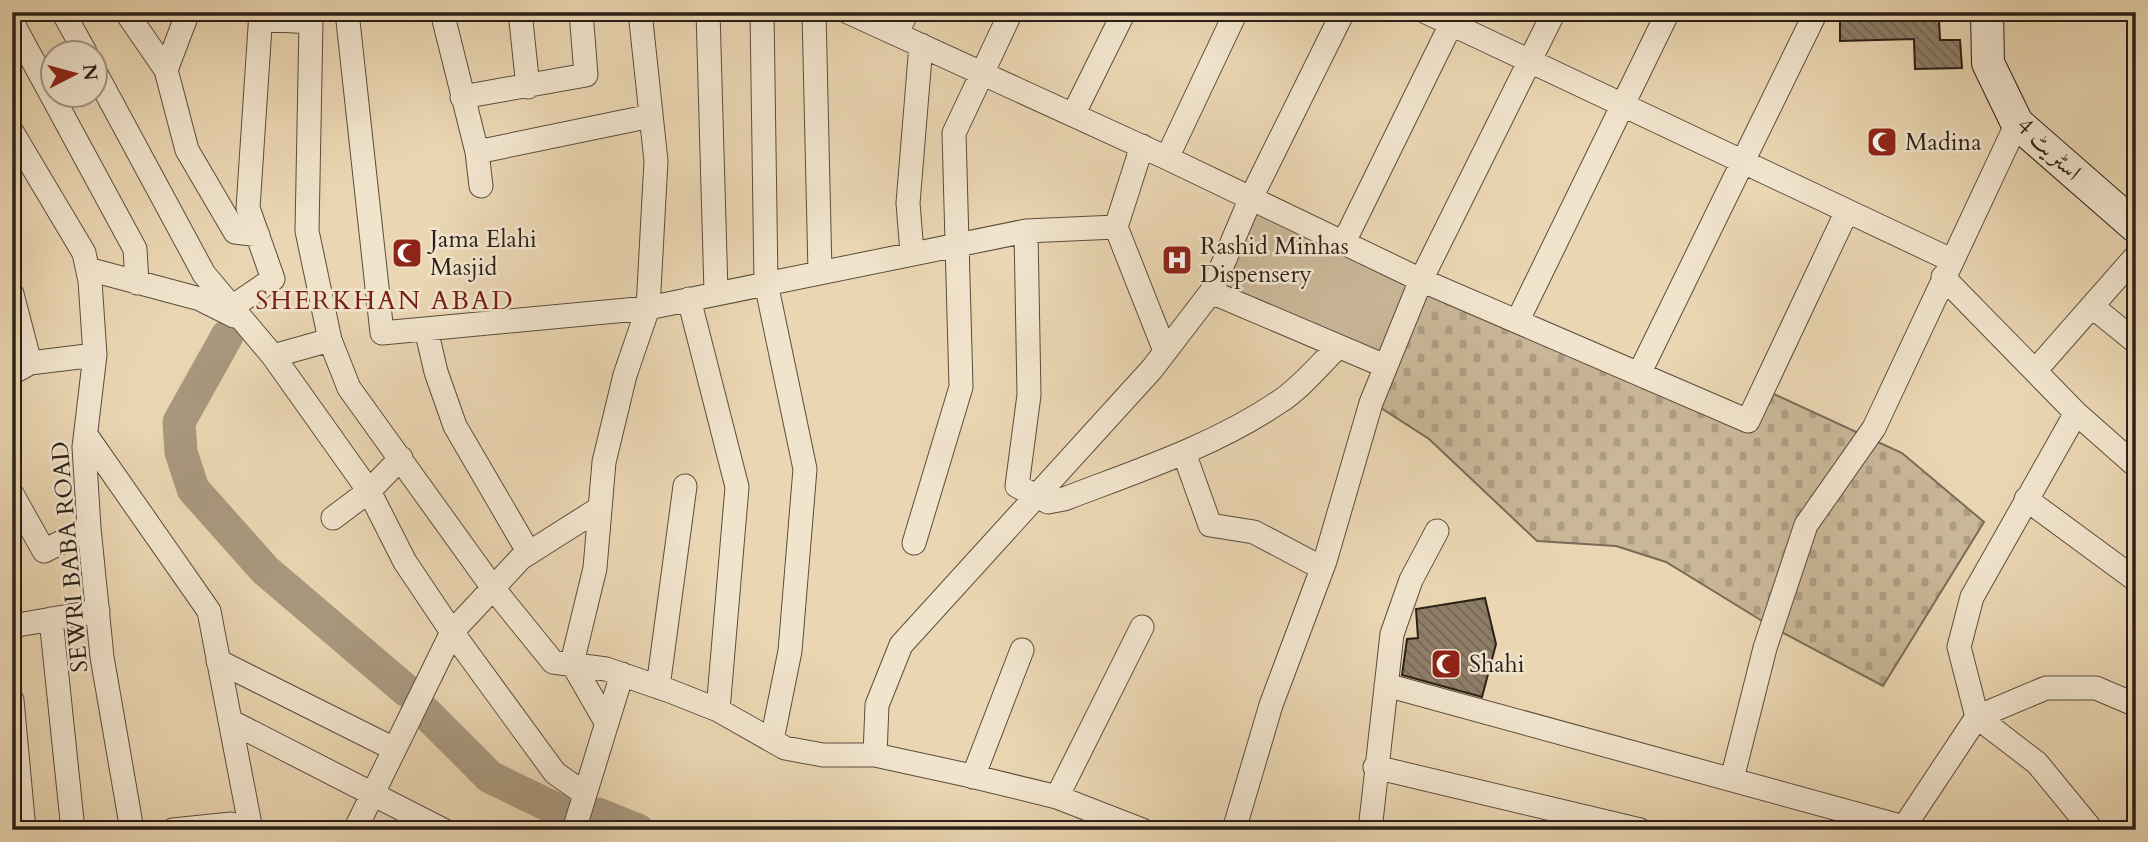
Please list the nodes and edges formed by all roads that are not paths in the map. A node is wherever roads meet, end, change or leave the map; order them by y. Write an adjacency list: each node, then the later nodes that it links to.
1 (63, 12): 28 (street)
2 (126, 12): 31 (street)
3 (188, 12): 31 (street)
4 (347, 12): 71 (street)
5 (442, 12): 35 (street)
6 (520, 12): 33 (street)
7 (581, 12): 33 (street)
8 (640, 12): 38 (street)
9 (708, 12): 63 (street)
10 (762, 12): 62 (street)
11 (814, 12): 59 (street)
12 (848, 12): 27 (street)
13 (907, 12): 27 (street)
14 (1011, 12): 32 (street)
15 (1124, 12): 37 (street)
16 (1236, 12): 43 (street)
17 (1343, 12): 46 (street)
18 (1426, 12): 25 (street)
19 (1554, 12): 30 (street)
20 (1668, 12): 36 (street)
21 (1816, 12): 44 (street)
22 (1987, 12): 39 (main road, اسٹریٹ 4)
23 (2004, 12): 47 (main road, اسٹریٹ 4)
24 (261, 15): 52 (street); 72 (street)
25 (1454, 18): 30 (street); 53 (street)
26 (12, 22): 61 (street)
27 (896, 34): 29 (street)
28 (77, 38)
29 (920, 45): 32 (street); 55 (street)
30 (1530, 62): 36 (street); 60 (street)
31 (166, 70): 52 (street)
32 (981, 73): 37 (street); 54 (street)
33 (528, 87): 35 (street)
34 (108, 97): 69 (street)
35 (463, 97): 42 (street)
36 (1622, 106): 44 (street); 70 (street)
37 (1073, 115): 41 (street)
38 (651, 116): 42 (street); 68 (street)
39 (2017, 123): 49 (main road, اسٹریٹ 4); 57 (street)
40 (12, 132): 58 (street, SEWRI BABA ROAD)
41 (1142, 146): 43 (street); 50 (street)
42 (477, 152): 45 (street)
43 (1167, 158): 46 (street)
44 (1743, 162): 48 (street); 81 (street)
45 (481, 186)
46 (1250, 200): 53 (street); 64 (street)
47 (2136, 206)
48 (1847, 211): 57 (street); 81 (street)
49 (2136, 227)
50 (1116, 228): 51 (street); 75 (street)
51 (1026, 231): 54 (street); 90 (street)
52 (258, 235): 69 (street)
53 (1344, 242): 60 (street)
54 (956, 243): 55 (street); 96 (street)
55 (912, 253): 59 (street)
56 (2136, 256): 67 (street)
57 (1947, 268): 80 (street); 123 (street)
58 (88, 269): 61 (street); 76 (street, SEWRI BABA ROAD)
59 (820, 272): 62 (street)
60 (1421, 280): 70 (street); 78 (street)
61 (137, 282): 69 (street)
62 (766, 283): 63 (street); 118 (street)
63 (716, 292): 66 (street)
64 (1212, 292): 74 (street); 75 (street)
65 (12, 294): 79 (street)
66 (689, 299): 68 (street); 114 (street)
67 (2093, 307): 73 (street); 80 (street)
68 (648, 308): 71 (street); 92 (street)
69 (237, 314): 77 (street)
70 (1518, 320): 81 (street)
71 (426, 329): 97 (street)
72 (330, 340): 77 (street); 85 (street)
73 (2136, 342)
74 (1338, 347): 78 (street); 84 (street)
75 (1165, 351): 90 (street)
76 (95, 355): 79 (street); 83 (street, SEWRI BABA ROAD)
77 (273, 356): 88 (street)
78 (1385, 366): 98 (street)
79 (21, 368)
80 (2035, 371): 82 (street)
81 (1639, 374)
82 (2076, 413): 86 (street); 91 (street)
83 (86, 435): 94 (street, SEWRI BABA ROAD); 107 (street)
84 (1184, 453): 90 (street); 98 (street)
85 (401, 458): 88 (street); 100 (street)
86 (2136, 466)
87 (685, 486): 111 (street)
88 (369, 492): 93 (street); 105 (street)
89 (12, 494): 94 (street)
90 (1035, 496): 120 (street)
91 (2026, 499): 99 (street); 115 (street)
92 (600, 508): 97 (street); 108 (street)
93 (333, 518)
94 (89, 528): 101 (street, SEWRI BABA ROAD)
95 (1437, 531): 110 (street)
96 (914, 543)
97 (529, 554): 100 (street)
98 (1322, 568): 137 (street)
99 (2136, 580)
100 (493, 588): 105 (street); 108 (street)
101 (97, 611): 102 (street); 130 (street, SEWRI BABA ROAD)
102 (51, 619): 103 (street); 129 (street)
103 (12, 626)
104 (1142, 627): 126 (street)
105 (452, 632): 119 (street); 125 (street)
106 (1022, 650): 122 (street)
107 (218, 661): 116 (street); 119 (street)
108 (572, 663): 109 (street); 117 (street)
109 (622, 674): 111 (street); 117 (street)
110 (1386, 685): 121 (street); 123 (street)
111 (658, 687): 114 (street)
112 (12, 700): 128 (street)
113 (2136, 705): 115 (street)
114 (718, 710): 118 (street)
115 (1977, 717): 127 (street); 140 (street)
116 (230, 721): 124 (street); 132 (street)
117 (606, 722): 125 (street)
118 (772, 740): 120 (street)
119 (394, 750): 124 (street)
120 (875, 755): 122 (street)
121 (1375, 767): 138 (street); 139 (street)
122 (973, 777): 126 (street)
123 (1732, 779): 127 (street)
124 (372, 794): 133 (street); 134 (street)
125 (585, 794): 135 (street)
126 (1057, 797): 136 (street)
127 (1903, 828)
128 (24, 830)
129 (73, 830)
130 (132, 830)
131 (173, 830): 132 (street)
132 (250, 830)
133 (355, 830)
134 (443, 830)
135 (574, 830)
136 (1142, 830)
137 (1234, 830)
138 (1370, 830)
139 (1640, 830)
140 (2092, 830)

